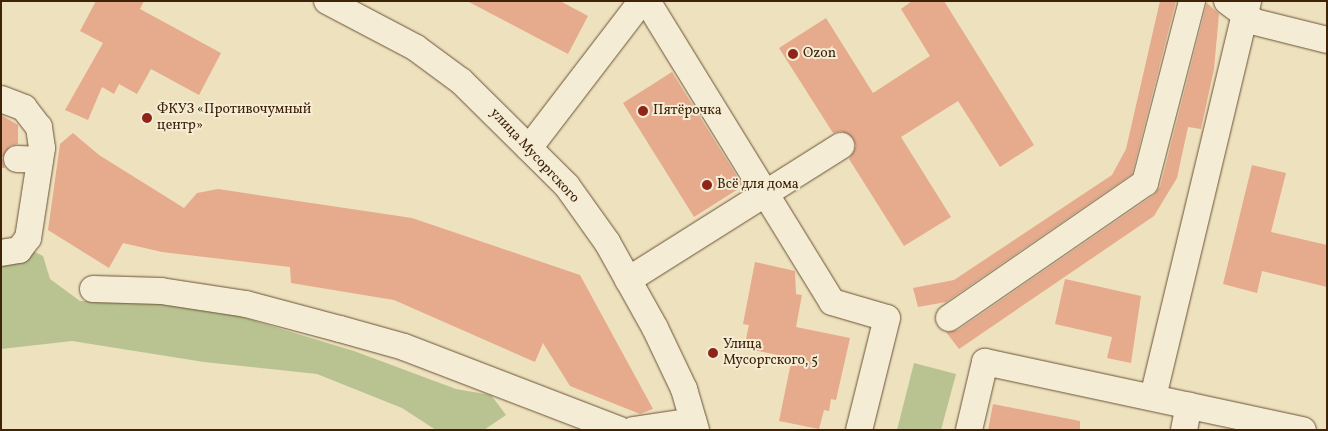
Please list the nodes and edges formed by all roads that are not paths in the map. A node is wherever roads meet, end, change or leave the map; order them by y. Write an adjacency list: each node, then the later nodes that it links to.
1 (327, 1): 9 (street, улица Мусоргского)
2 (642, 1): 9 (street)
3 (647, 1): 10 (street)
4 (1192, 1): 14 (street)
5 (1240, 6): 6 (street); 15 (street)
6 (1327, 40)
7 (1, 99): 11 (street)
8 (841, 146): 10 (street)
9 (529, 148): 12 (street, улица Мусоргского)
10 (767, 193): 12 (street); 20 (street)
11 (1, 253)
12 (628, 280): 17 (street, улица Мусоргского)
13 (93, 289): 18 (street)
14 (949, 318)
15 (1153, 397): 16 (street); 21 (street)
16 (1186, 417): 22 (street)
17 (695, 425): 19 (street)
18 (620, 430)
19 (632, 430)
20 (859, 430)
21 (969, 430)
22 (1303, 430)

